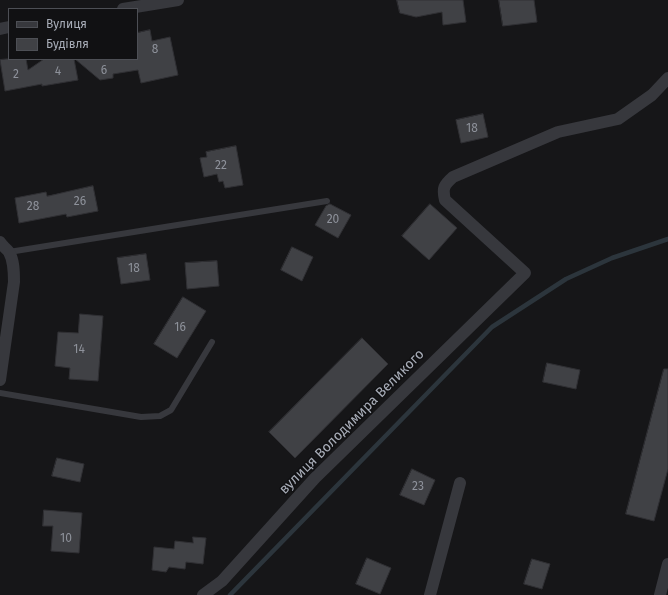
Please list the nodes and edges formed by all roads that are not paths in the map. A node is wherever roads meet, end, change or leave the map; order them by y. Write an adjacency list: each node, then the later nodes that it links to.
1 (178, 0): 2 (street)
2 (129, 8)
3 (668, 78): 12 (street, вулиця Володимира Великого)
4 (327, 201): 6 (lane)
5 (0, 242): 6 (street)
6 (9, 252): 8 (street)
7 (212, 342): 9 (lane)
8 (0, 380)
9 (0, 393)
10 (460, 483): 13 (street)
11 (668, 564): 14 (street)
12 (203, 595)
13 (430, 595)
14 (660, 595)

